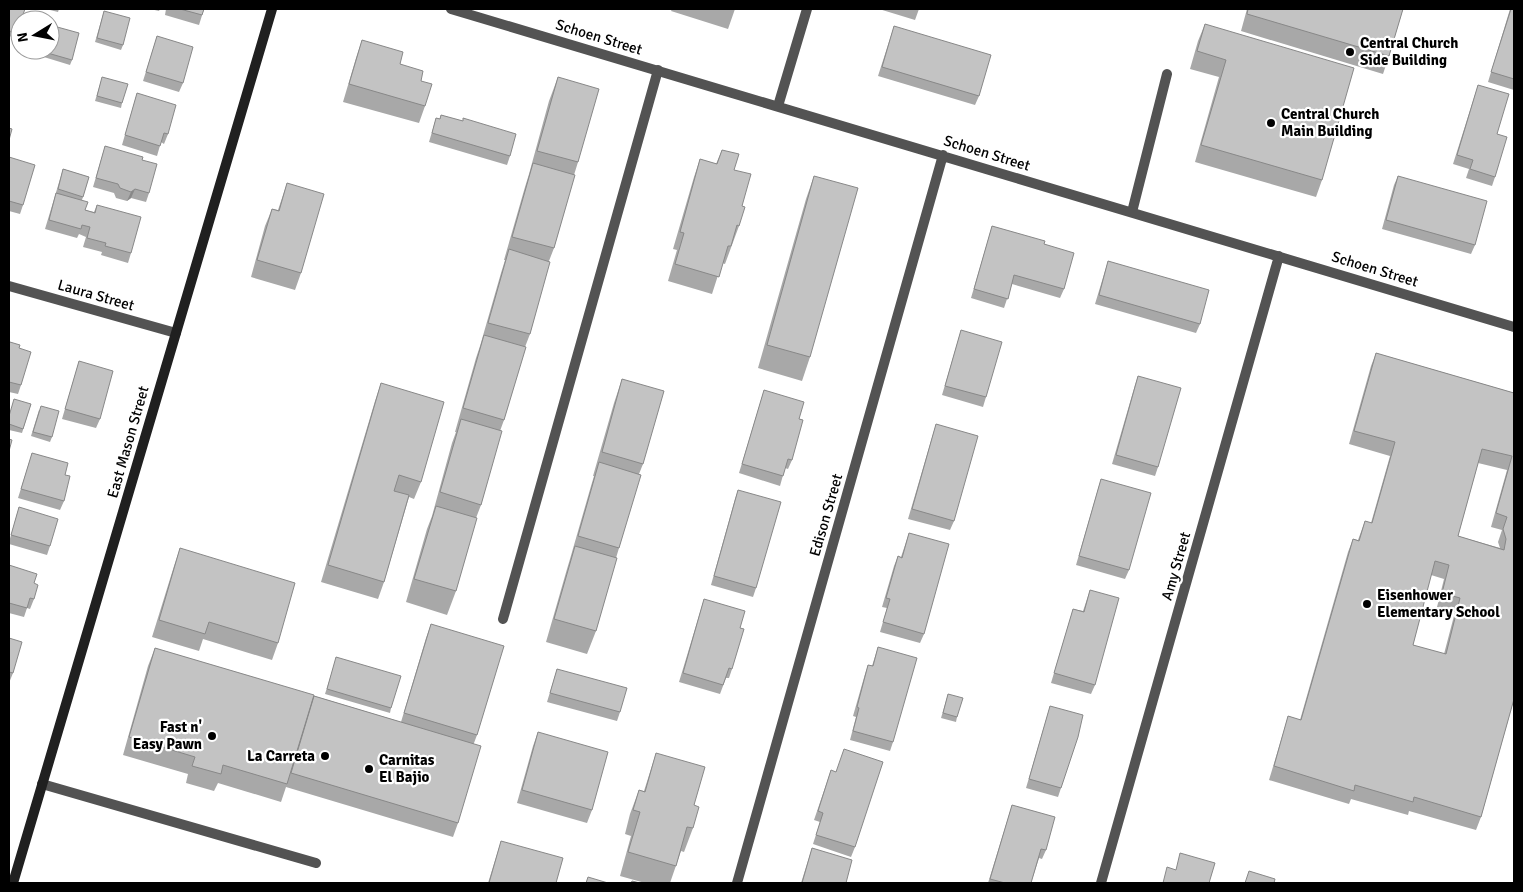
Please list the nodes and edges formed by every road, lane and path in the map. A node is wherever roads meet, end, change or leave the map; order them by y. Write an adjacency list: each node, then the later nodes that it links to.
1 (272, 9): 12 (main road, East Mason Street)
2 (451, 9): 4 (street, Schoen Street)
3 (807, 9): 6 (street)
4 (658, 70): 6 (street, Schoen Street); 13 (street)
5 (1167, 74): 8 (street)
6 (778, 106): 7 (street, Schoen Street)
7 (943, 155): 8 (street, Schoen Street); 17 (street, Edison Street)
8 (1132, 212): 9 (street, Schoen Street)
9 (1279, 256): 11 (street, Schoen Street); 18 (street, Amy Street)
10 (9, 286): 12 (street, Laura Street)
11 (1514, 327)
12 (176, 333): 14 (main road, East Mason Street)
13 (503, 619)
14 (42, 784): 15 (street); 16 (main road, East Mason Street)
15 (316, 863)
16 (13, 883)
17 (737, 883)
18 (1101, 883)

